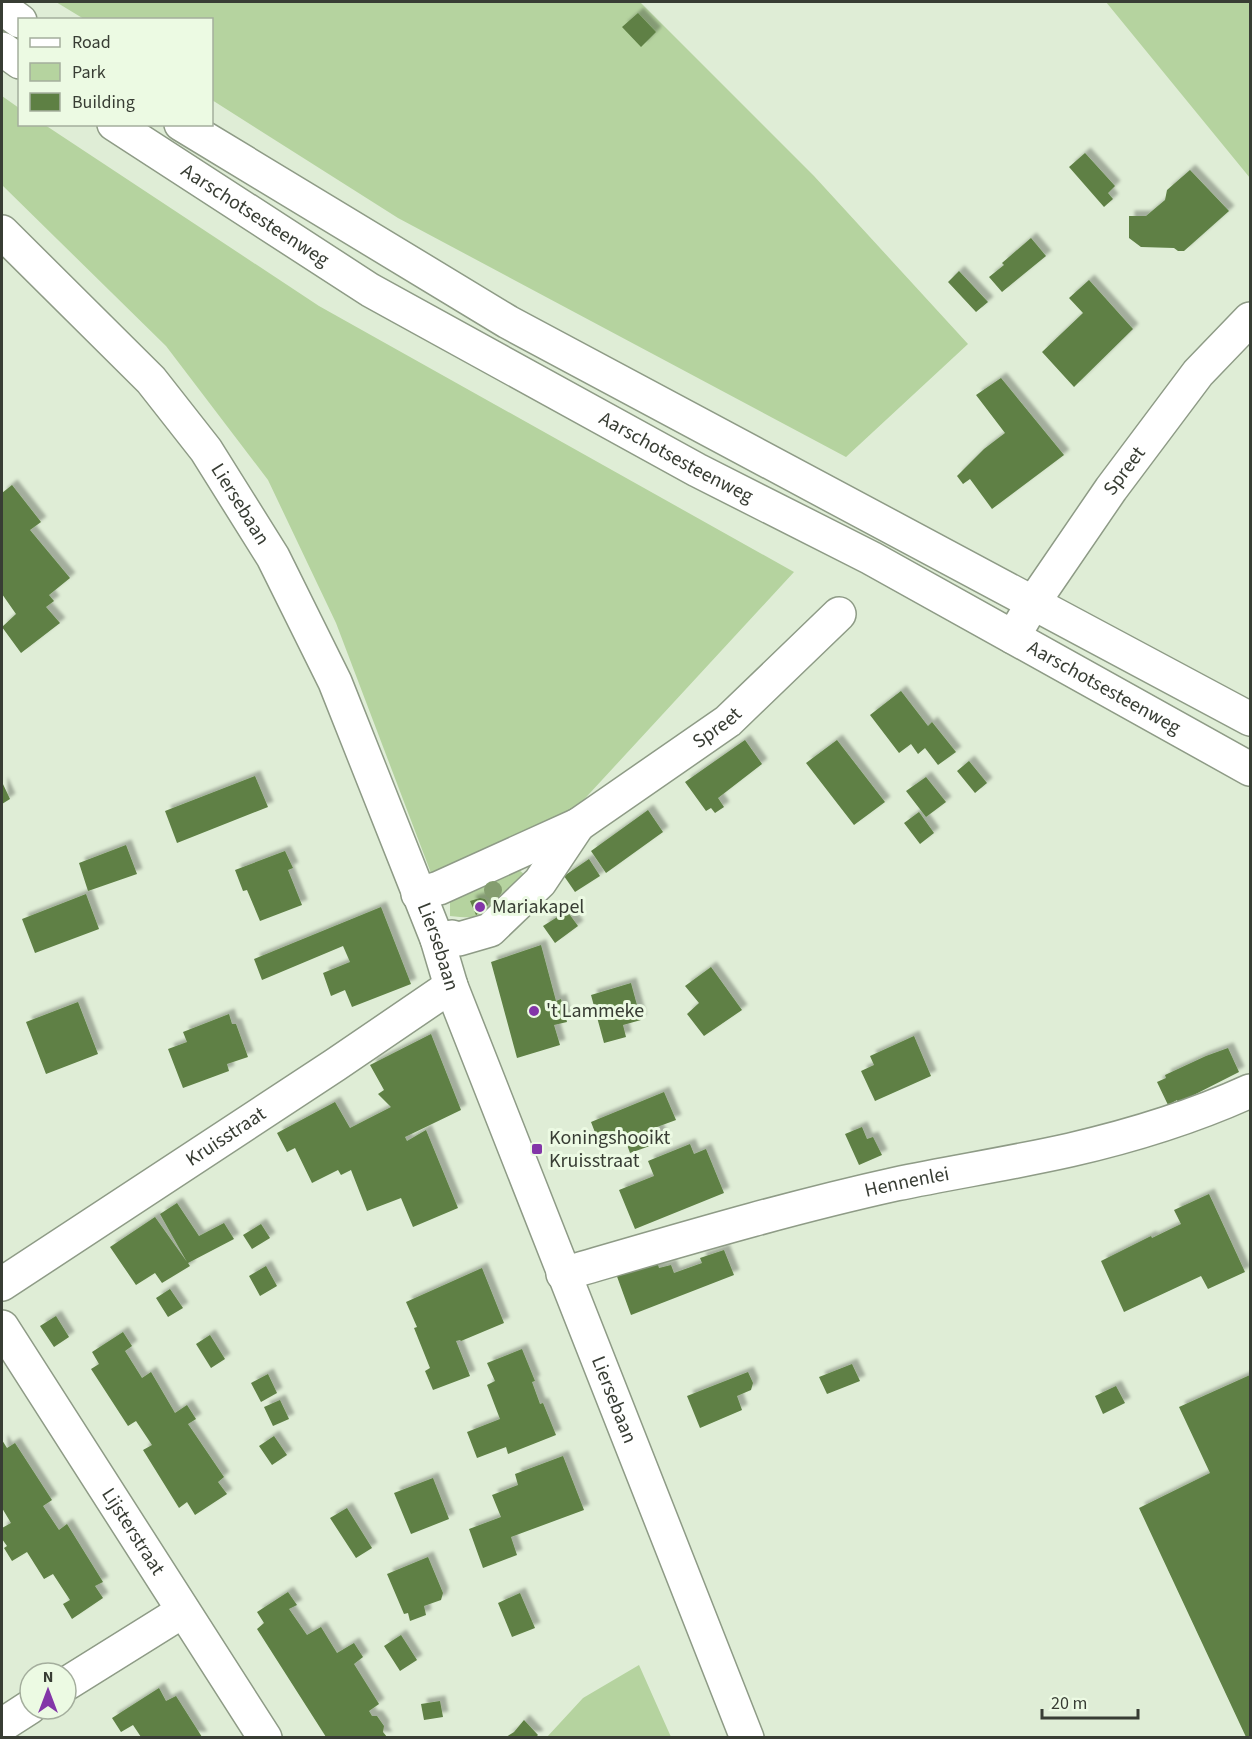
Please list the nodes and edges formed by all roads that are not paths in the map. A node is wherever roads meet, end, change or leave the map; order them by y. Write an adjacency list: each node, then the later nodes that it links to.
1 (2, 8): 2 (street)
2 (18, 20)
3 (2, 49): 4 (street)
4 (18, 61)
5 (117, 126): 11 (street, Aarschotsesteenweg)
6 (184, 126): 9 (street, Aarschotsesteenweg)
7 (2, 232): 15 (street, Liersebaan)
8 (1251, 319): 9 (street, Spreet)
9 (1033, 603): 11 (street, Spreet); 12 (street, Aarschotsesteenweg)
10 (839, 614): 14 (street, Spreet)
11 (1013, 637): 13 (street, Aarschotsesteenweg)
12 (1251, 719)
13 (1251, 770)
14 (578, 825): 15 (street, Spreet); 16 (street, Spreet)
15 (418, 894): 16 (street, Liersebaan)
16 (437, 939): 17 (street, Liersebaan)
17 (451, 986): 19 (street, Liersebaan); 20 (street, Kruisstraat)
18 (1251, 1091): 19 (street, Hennenlei)
19 (563, 1274): 27 (street, Liersebaan)
20 (2, 1284)
21 (2, 1327): 22 (street, Lijsterstraat)
22 (183, 1611): 23 (street); 26 (street, Lijsterstraat)
23 (78, 1677)
24 (18, 1715): 25 (street)
25 (2, 1725)
26 (265, 1737)
27 (747, 1737)

